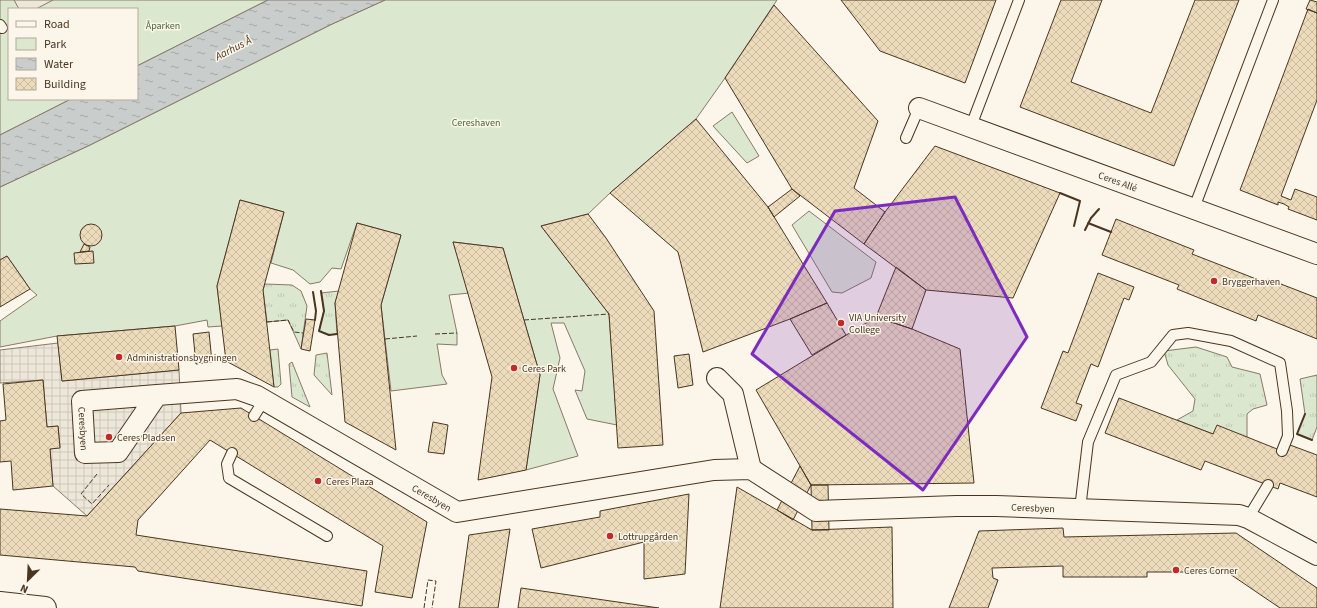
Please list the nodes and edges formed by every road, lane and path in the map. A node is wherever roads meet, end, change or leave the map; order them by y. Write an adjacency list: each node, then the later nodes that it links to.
1 (1019, 0): 4 (lane)
2 (1273, 0): 6 (lane)
3 (919, 108): 4 (street, Ceres Allé); 5 (lane)
4 (971, 126): 6 (street, Ceres Allé)
5 (906, 138)
6 (1194, 208): 7 (street, Ceres Allé)
7 (1317, 254)
8 (717, 378): 12 (street)
9 (157, 395): 12 (street, Ceresbyen)
10 (1282, 451): 14 (lane)
11 (232, 453): 16 (lane)
12 (751, 469): 14 (street, Ceresbyen)
13 (1268, 486): 15 (lane)
14 (1080, 510): 15 (street, Ceresbyen)
15 (1248, 518): 17 (street, Ceresbyen)
16 (327, 536)
17 (1317, 555)
18 (1, 605): 19 (street)
19 (45, 608)

